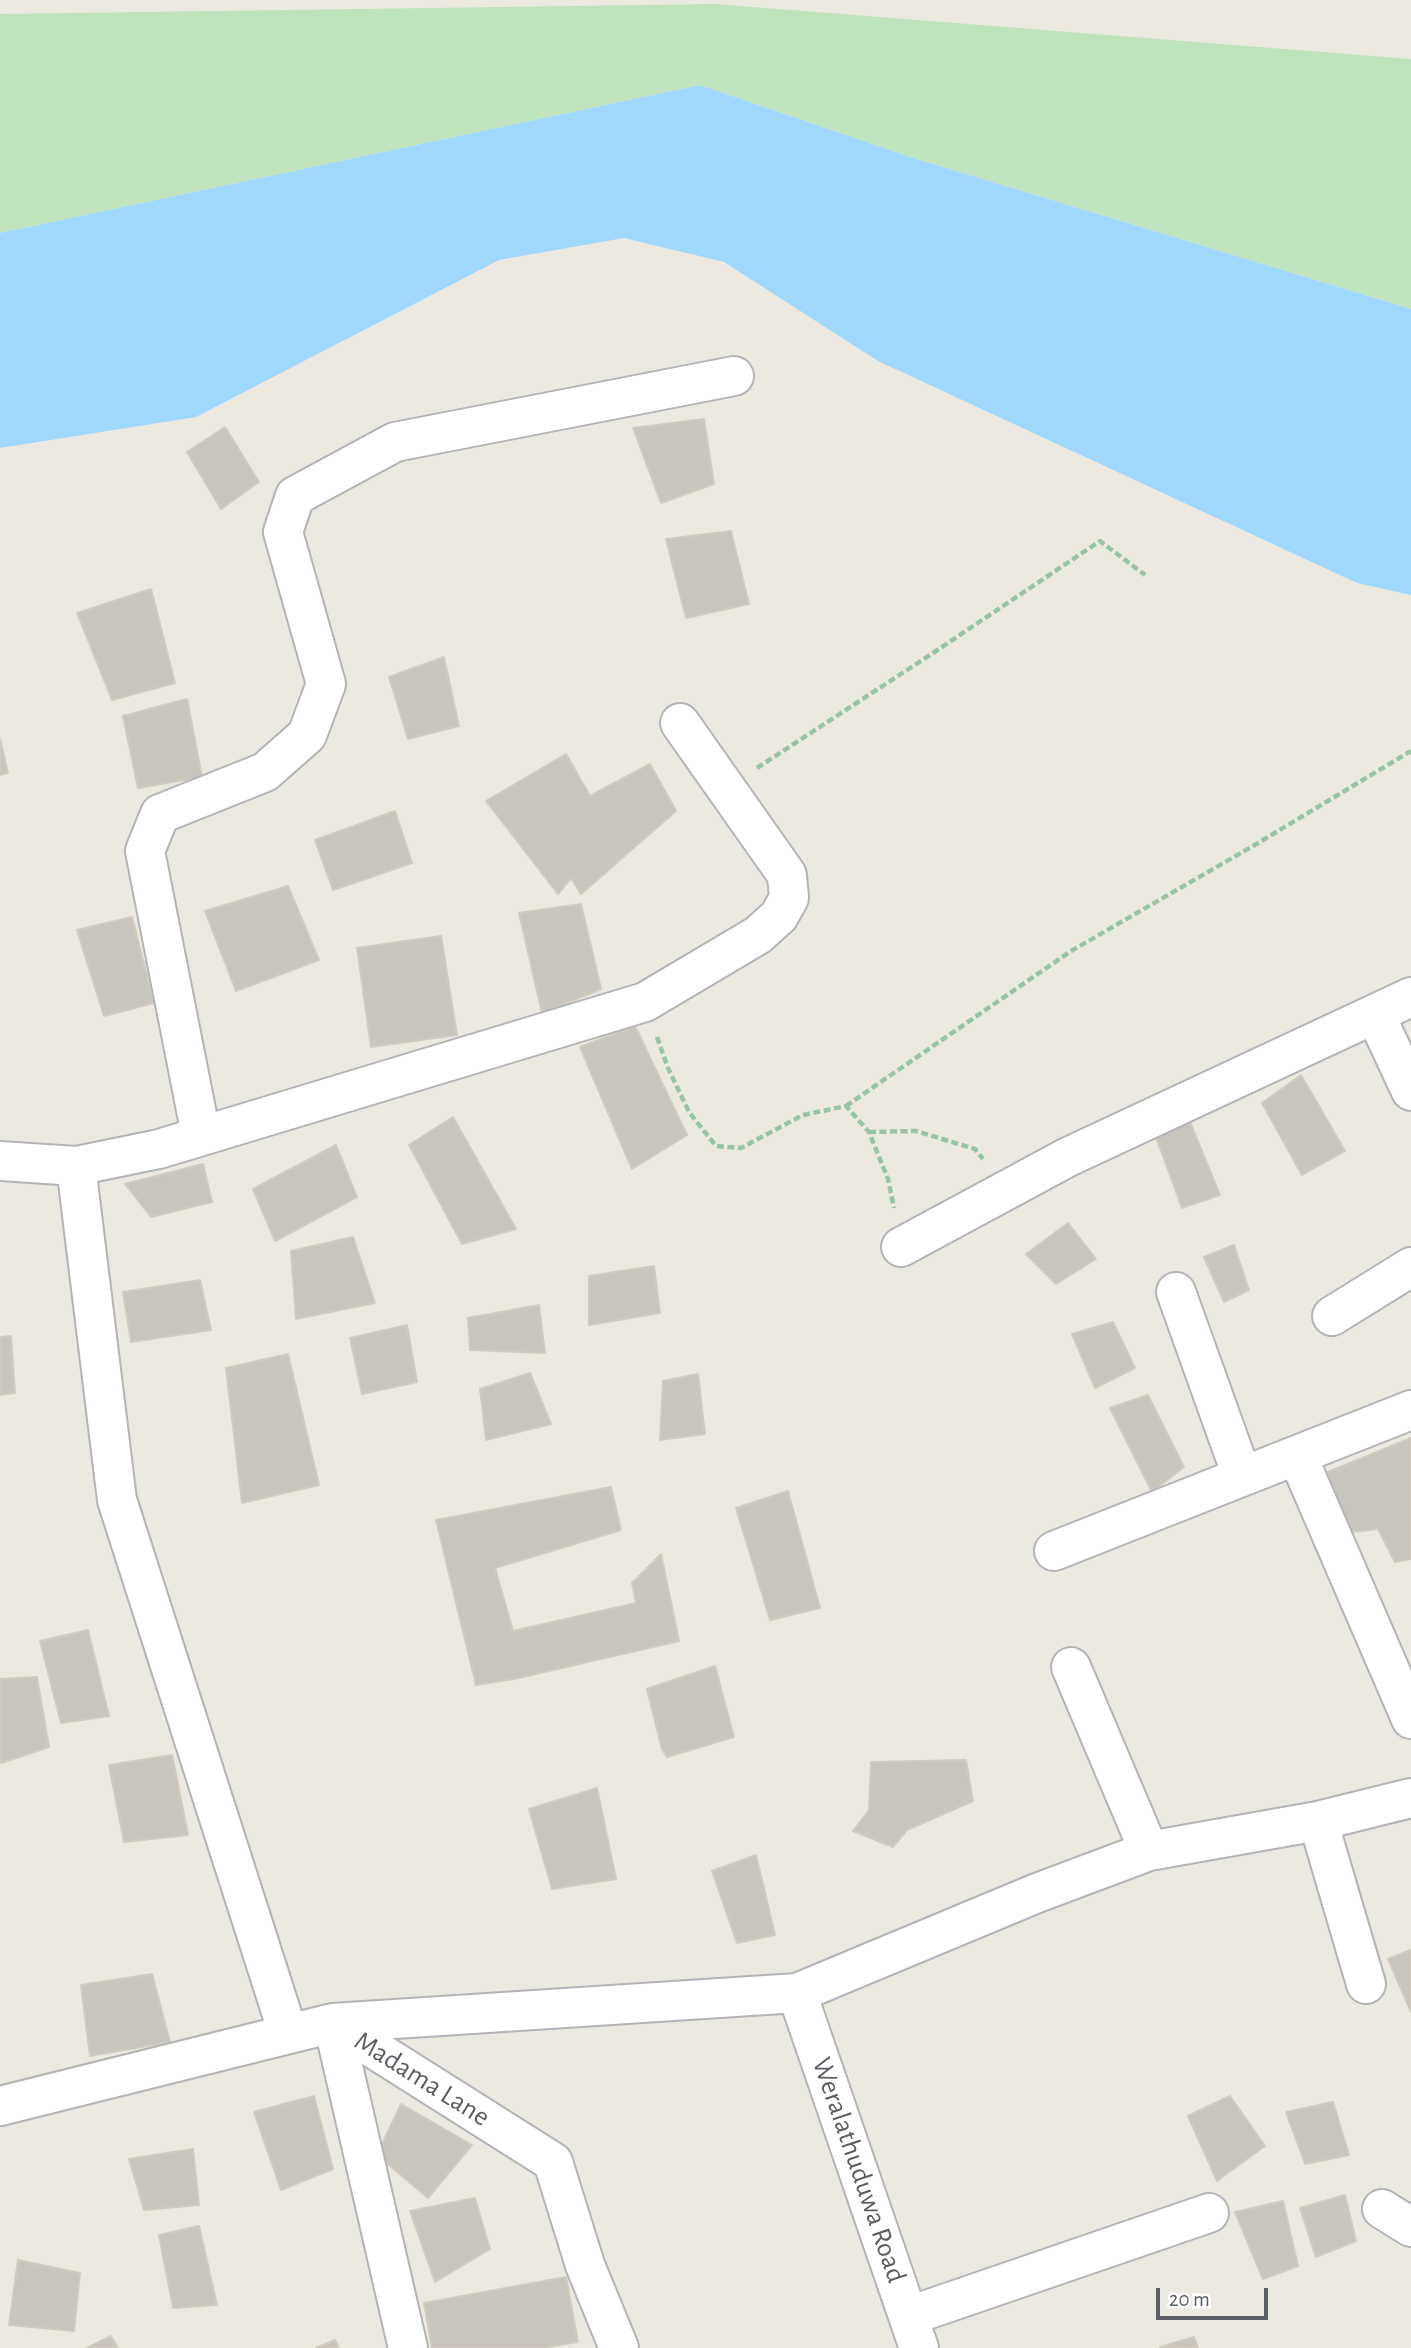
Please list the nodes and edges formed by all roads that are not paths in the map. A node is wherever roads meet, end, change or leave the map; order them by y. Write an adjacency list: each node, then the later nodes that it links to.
1 (734, 376): 6 (street)
2 (680, 723): 6 (street)
3 (1411, 996): 4 (street)
4 (1375, 1014): 5 (street); 9 (street)
5 (1411, 1091)
6 (201, 1135): 8 (street)
7 (0, 1161): 8 (street)
8 (76, 1166): 25 (street)
9 (901, 1247)
10 (1411, 1267): 12 (street)
11 (1176, 1292): 15 (street)
12 (1332, 1316)
13 (1411, 1410): 14 (street)
14 (1297, 1455): 15 (street); 18 (street)
15 (1242, 1476): 16 (street)
16 (1054, 1551)
17 (1071, 1667): 21 (street)
18 (1411, 1718)
19 (1411, 1798): 20 (street)
20 (1318, 1821): 21 (street); 22 (street)
21 (1149, 1851): 23 (street)
22 (1366, 1984)
23 (797, 1993): 24 (street); 28 (street, Weralathuduwa Road)
24 (333, 2023): 25 (street); 29 (street, Madama Lane); 30 (street, Madama Lane)
25 (288, 2034): 26 (street)
26 (0, 2106)
27 (1209, 2213): 28 (street)
28 (914, 2332)
29 (408, 2348)
30 (619, 2348)

